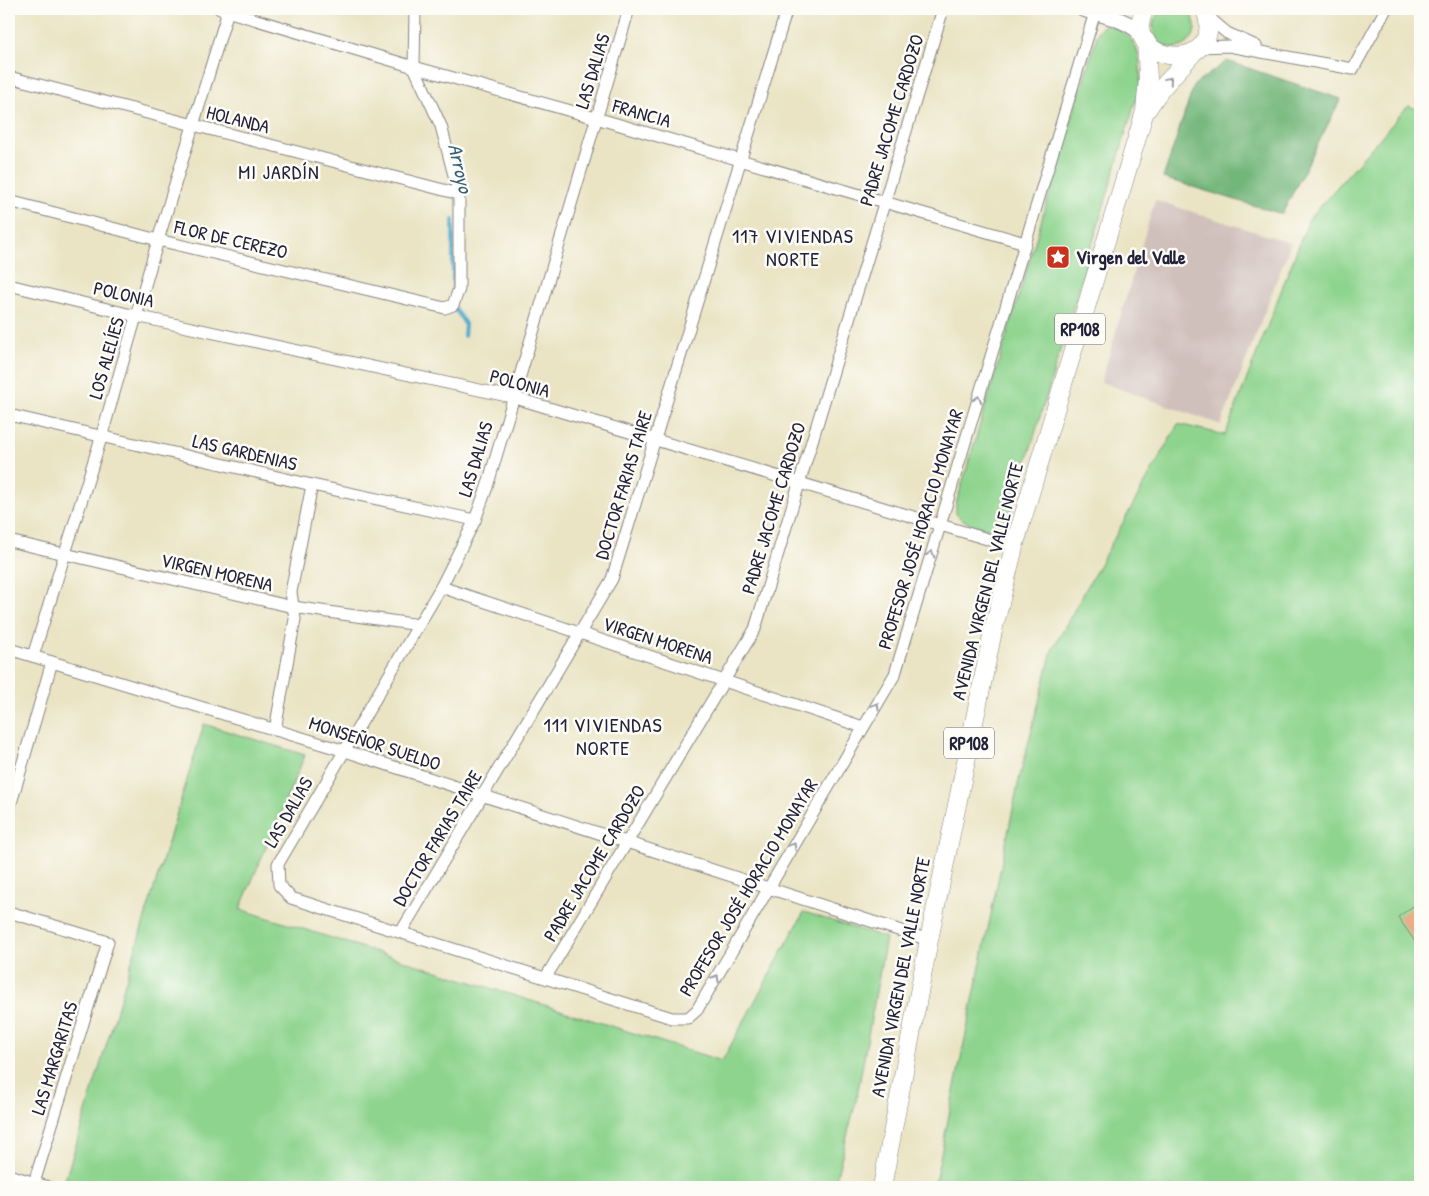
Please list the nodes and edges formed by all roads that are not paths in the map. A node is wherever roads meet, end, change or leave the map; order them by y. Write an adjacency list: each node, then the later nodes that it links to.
1 (415, 9): 13 (street)
2 (628, 9): 16 (street, LAS DALIAS)
3 (787, 9): 18 (street, DOCTOR FARIAS TAIRE)
4 (943, 9): 21 (street, PADRE JACOME CARDOZO)
5 (1145, 9): 10 (main road, RP108)
6 (1386, 9): 12 (street)
7 (224, 10): 13 (street, FRANCIA); 17 (street, LOS ALELÍES)
8 (1091, 10): 10 (main road); 23 (street, PROFESOR JOSÉ HORACIO MONAYAR)
9 (1206, 13): 11 (main road, RP108); 12 (street)
10 (1144, 38): 11 (main road); 15 (main road, AVENIDA VIRGEN DEL VALLE NORTE / RP108)
11 (1197, 49): 12 (street); 15 (main road, AVENIDA VIRGEN DEL VALLE NORTE / RP108, one-way to 11)
12 (1276, 55)
13 (414, 67): 16 (street, FRANCIA); 19 (street)
14 (9, 77): 17 (street, HOLANDA)
15 (1145, 111): 35 (main road, AVENIDA VIRGEN DEL VALLE NORTE / RP108)
16 (596, 118): 18 (street, FRANCIA); 26 (street, LAS DALIAS)
17 (194, 126): 19 (street, HOLANDA); 22 (street, LOS ALELÍES)
18 (741, 160): 21 (street, FRANCIA); 29 (street, DOCTOR FARIAS TAIRE)
19 (460, 194): 22 (street, FLOR DE CEREZO)
20 (9, 201): 22 (street, FLOR DE CEREZO)
21 (884, 202): 23 (street, FRANCIA); 30 (street, PADRE JACOME CARDOZO)
22 (158, 240): 25 (street, LOS ALELÍES)
23 (1025, 244): 33 (street, PROFESOR JOSÉ HORACIO MONAYAR, one-way to 23)
24 (9, 284): 25 (street, POLONIA)
25 (136, 316): 26 (street, POLONIA); 28 (street, LOS ALELÍES)
26 (512, 397): 29 (street, POLONIA); 32 (street, LAS DALIAS)
27 (9, 415): 28 (street, LAS GARDENIAS)
28 (101, 438): 31 (street, LAS GARDENIAS); 36 (street, LOS ALELÍES)
29 (655, 440): 30 (street, POLONIA); 40 (street, DOCTOR FARIAS TAIRE)
30 (799, 483): 33 (street, POLONIA); 44 (street, PADRE JACOME CARDOZO)
31 (312, 486): 32 (street, LAS GARDENIAS); 38 (street)
32 (475, 520): 37 (street, LAS DALIAS)
33 (940, 525): 35 (street, POLONIA); 45 (street, PROFESOR JOSÉ HORACIO MONAYAR, one-way to 33)
34 (9, 541): 36 (street, VIRGEN MORENA)
35 (1014, 547): 54 (main road, AVENIDA VIRGEN DEL VALLE NORTE / RP108)
36 (64, 556): 38 (street, VIRGEN MORENA); 42 (street, LOS ALELÍES)
37 (441, 586): 39 (street, LAS DALIAS); 40 (street, VIRGEN MORENA)
38 (293, 607): 39 (street, VIRGEN MORENA); 46 (street)
39 (419, 625): 47 (street, LAS DALIAS)
40 (580, 633): 44 (street, VIRGEN MORENA); 48 (street, DOCTOR FARIAS TAIRE)
41 (9, 649): 42 (street, MONSEÑOR SUELDO)
42 (33, 656): 43 (street, MONSEÑOR SUELDO)
43 (52, 662): 46 (street, MONSEÑOR SUELDO); 49 (street)
44 (724, 681): 45 (street, VIRGEN MORENA); 50 (street, PADRE JACOME CARDOZO)
45 (863, 727): 51 (street, PROFESOR JOSÉ HORACIO MONAYAR, one-way to 45)
46 (275, 730): 47 (street, MONSEÑOR SUELDO)
47 (345, 751): 48 (street, MONSEÑOR SUELDO); 53 (street, LAS DALIAS)
48 (483, 796): 50 (street, MONSEÑOR SUELDO); 53 (street, DOCTOR FARIAS TAIRE)
49 (9, 810)
50 (627, 842): 51 (street, MONSEÑOR SUELDO); 55 (street, PADRE JACOME CARDOZO)
51 (768, 888): 54 (street, MONSEÑOR SUELDO); 55 (street, PROFESOR JOSÉ HORACIO MONAYAR, one-way to 51)
52 (9, 912): 57 (street, LAS MARGARITAS)
53 (401, 932): 55 (street)
54 (928, 940): 59 (main road, AVENIDA VIRGEN DEL VALLE NORTE / RP108)
55 (546, 977)
56 (9, 1175): 57 (street)
57 (34, 1183): 58 (street)
58 (48, 1187)
59 (882, 1187)

